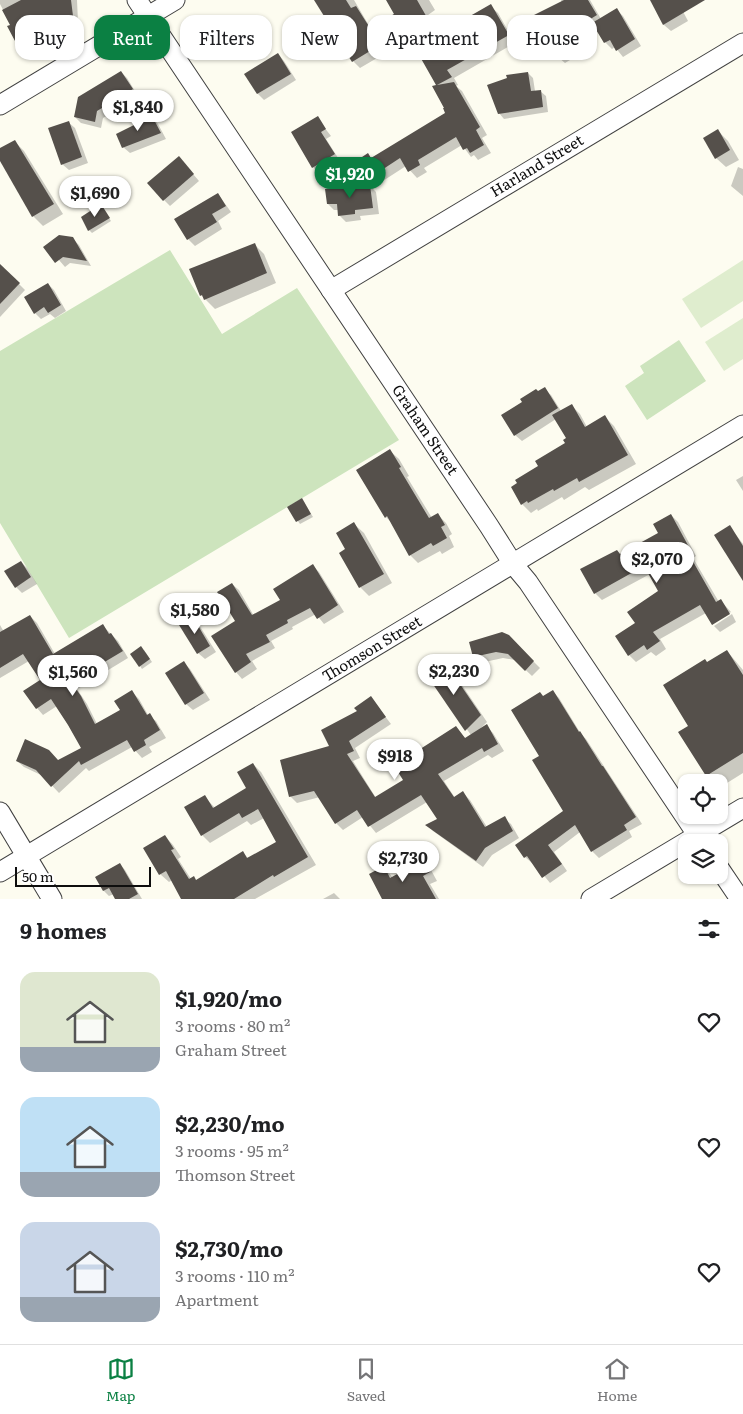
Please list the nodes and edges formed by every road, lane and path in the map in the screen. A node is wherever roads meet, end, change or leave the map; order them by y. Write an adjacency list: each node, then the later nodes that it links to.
1 (137, 0): 3 (street, Graham Street)
2 (175, 0): 4 (street)
3 (147, 15)
4 (150, 15)
5 (743, 43): 9 (street, Harland Street)
6 (94, 48): 8 (street)
7 (170, 49): 9 (street, Graham Street)
8 (0, 105)
9 (331, 290): 11 (street, Graham Street)
10 (743, 425): 11 (street, Thomson Street)
11 (513, 564): 14 (street, Graham Street); 17 (street, Thomson Street)
12 (743, 808): 15 (street)
13 (0, 812): 17 (street)
14 (696, 834)
15 (706, 834)
16 (678, 851): 21 (street)
17 (26, 856): 18 (street, Thomson Street); 20 (street)
18 (0, 872)
19 (728, 881): 22 (street)
20 (52, 899)
21 (592, 899)
22 (740, 899)

